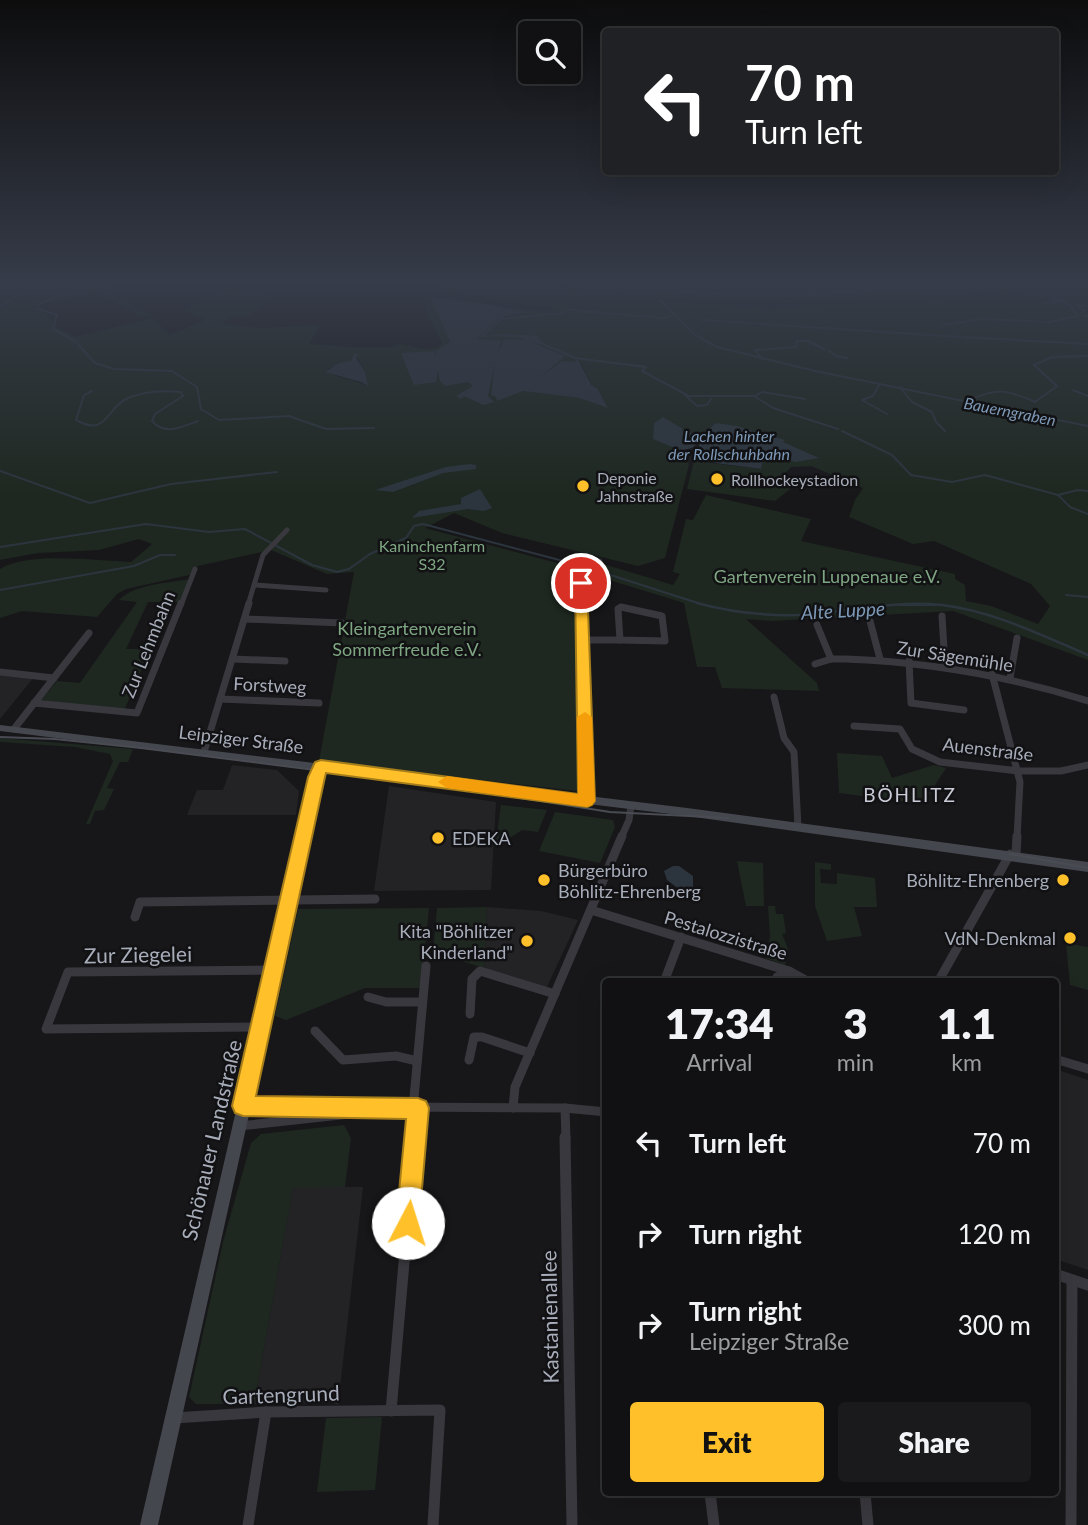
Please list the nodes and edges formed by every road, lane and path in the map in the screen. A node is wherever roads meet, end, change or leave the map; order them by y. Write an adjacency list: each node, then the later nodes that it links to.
1 (287, 530): 4 (street, Forstweg)
2 (600, 561): 13 (street)
3 (195, 569): 29 (street, Zur Lehmbahn)
4 (255, 585): 5 (street); 7 (street, Forstweg)
5 (326, 590)
6 (942, 616): 21 (street)
7 (245, 619): 9 (street); 15 (street, Forstweg)
8 (870, 621): 17 (street)
9 (342, 623)
10 (817, 625): 16 (street)
11 (89, 633): 24 (street)
12 (1017, 638): 25 (street)
13 (583, 640): 14 (street); 39 (street)
14 (620, 641): 14 (street)
15 (233, 659): 18 (street, Forstweg); 27 (street, Forstweg)
16 (831, 659): 17 (street, Zur Sägemühle); 20 (street, Zur Sägemühle)
17 (880, 659): 19 (street, Zur Sägemühle)
18 (285, 661)
19 (909, 661): 21 (street, Zur Sägemühle); 31 (street)
20 (815, 664)
21 (945, 666): 23 (street, Zur Sägemühle)
22 (0, 672): 24 (street)
23 (992, 674): 25 (street, Zur Sägemühle); 38 (street)
24 (54, 678): 29 (street)
25 (1010, 678): 28 (street, Zur Sägemühle)
26 (774, 697): 41 (street)
27 (220, 699): 30 (street, Forstweg); 35 (street, Forstweg)
28 (1088, 701)
29 (34, 703): 34 (street)
30 (319, 703)
31 (964, 710)
32 (854, 726): 38 (street, Auenstraße)
33 (0, 728): 34 (street, Leipziger Straße)
34 (14, 729): 35 (street, Leipziger Straße)
35 (204, 752): 37 (street, Leipziger Straße)
36 (1088, 765): 38 (street, Auenstraße)
37 (321, 766): 39 (street, Leipziger Straße); 45 (street, Schönauer Landstraße)
38 (1019, 771): 42 (street)
39 (587, 801): 40 (street, Leipziger Straße)
40 (631, 806): 41 (street, Leipziger Straße); 46 (street)
41 (797, 827): 42 (street, Leipziger Straße)
42 (1013, 855): 43 (street); 55 (street)
43 (1088, 867)
44 (375, 900): 45 (street)
45 (289, 901): 47 (street); 50 (street, Schönauer Landstraße)
46 (591, 910): 48 (street, Pestalozzistraße); 56 (street)
47 (135, 917)
48 (681, 937): 51 (street, Pestalozzistraße); 52 (street)
49 (426, 966): 58 (street)
50 (273, 970): 60 (street, Schönauer Landstraße); 60 (street, Zur Ziegelei)
51 (789, 971): 53 (street); 54 (street, Pestalozzistraße)
52 (666, 978)
53 (777, 978)
54 (802, 978)
55 (940, 978)
56 (555, 994): 59 (street); 62 (street)
57 (368, 996): 58 (street)
58 (422, 1002): 65 (street)
59 (470, 1014)
60 (260, 1027): 67 (street, Schönauer Landstraße)
61 (315, 1031): 65 (street)
62 (530, 1053): 63 (street); 68 (street)
63 (469, 1060)
64 (1059, 1060): 66 (street)
65 (417, 1062): 71 (street)
66 (1088, 1069)
67 (243, 1106): 70 (street); 73 (street, Schönauer Landstraße)
68 (513, 1108): 69 (street); 71 (street)
69 (565, 1108): 72 (street); 85 (street, Kastanienallee)
70 (399, 1109): 71 (street); 73 (street)
71 (415, 1109): 77 (street)
72 (602, 1112)
73 (238, 1126): 79 (street, Schönauer Landstraße)
74 (1059, 1275): 75 (street)
75 (1072, 1280): 76 (street); 88 (street)
76 (1088, 1285)
77 (391, 1411): 78 (street, Gartengrund); 84 (street, Gartengrund)
78 (266, 1412): 79 (street, Gartengrund); 83 (street)
79 (173, 1418): 82 (street, Schönauer Landstraße)
80 (710, 1496): 86 (street)
81 (865, 1496): 87 (street)
82 (149, 1525)
83 (248, 1525)
84 (433, 1525)
85 (572, 1525)
86 (714, 1525)
87 (868, 1525)
88 (1071, 1525)

